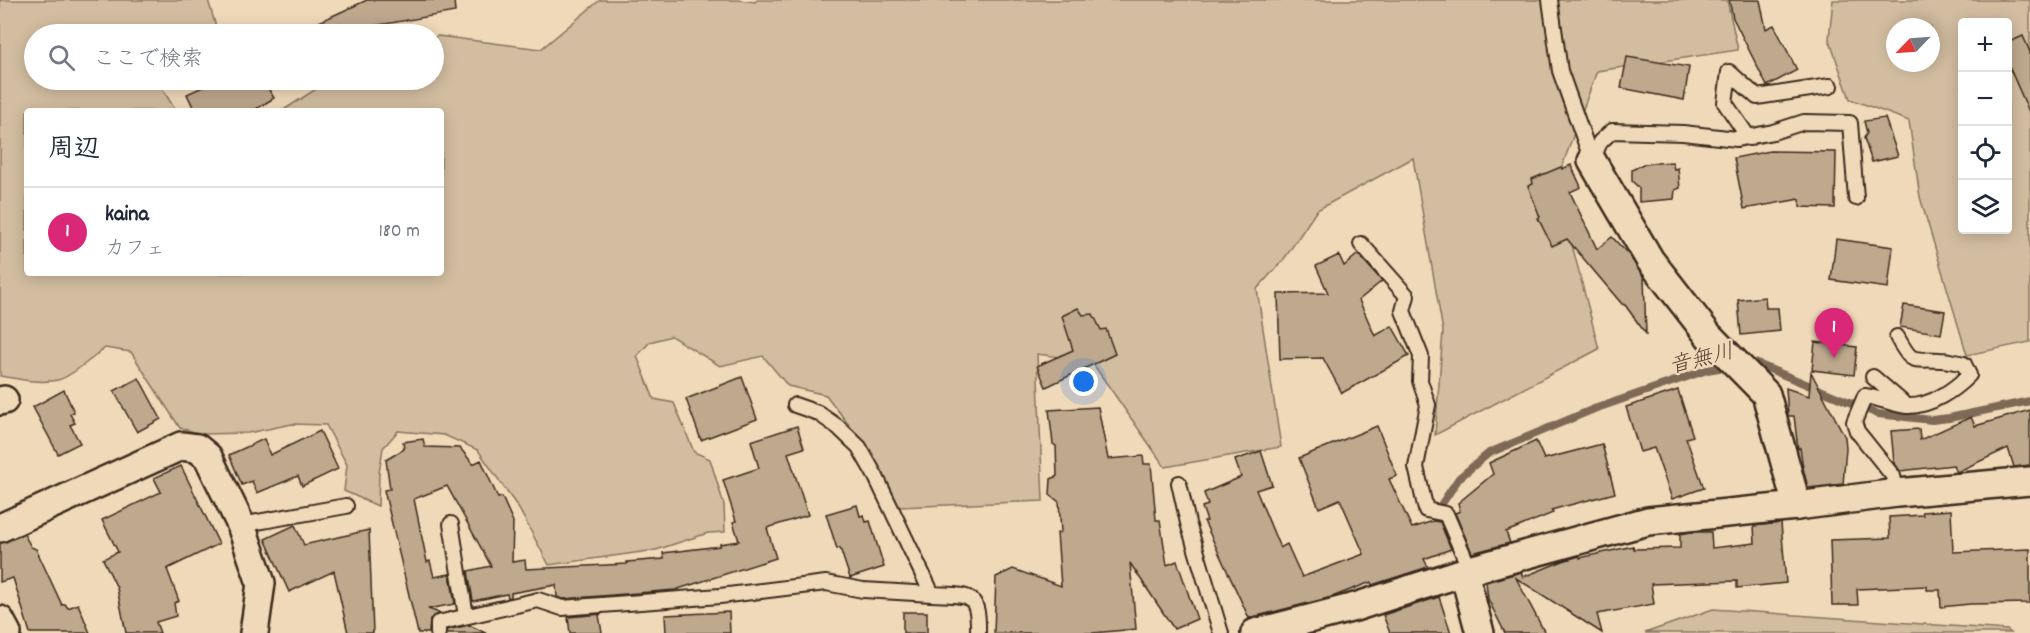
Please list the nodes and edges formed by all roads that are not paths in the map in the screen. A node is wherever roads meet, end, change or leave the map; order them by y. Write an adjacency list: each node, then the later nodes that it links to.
1 (1550, 0): 4 (lane)
2 (1830, 86): 3 (lane)
3 (1749, 138): 4 (lane); 5 (lane)
4 (1592, 160): 15 (street)
5 (1856, 198)
6 (1361, 244): 19 (lane)
7 (1897, 337): 10 (lane)
8 (1873, 377): 10 (lane)
9 (795, 405): 20 (lane)
10 (1905, 406): 13 (lane)
11 (2030, 481): 13 (street)
12 (1179, 483): 27 (lane)
13 (1898, 493): 15 (street)
14 (346, 506): 17 (lane)
15 (1797, 506): 19 (street)
16 (451, 524): 21 (lane)
17 (241, 525): 18 (street); 24 (street)
18 (0, 528)
19 (1467, 571): 28 (street); 29 (street)
20 (932, 594): 21 (lane); 26 (lane)
21 (466, 616): 25 (lane)
22 (0, 620): 23 (street)
23 (7, 633)
24 (255, 633)
25 (438, 633)
26 (978, 633)
27 (1221, 633)
28 (1255, 633)
29 (1480, 633)

